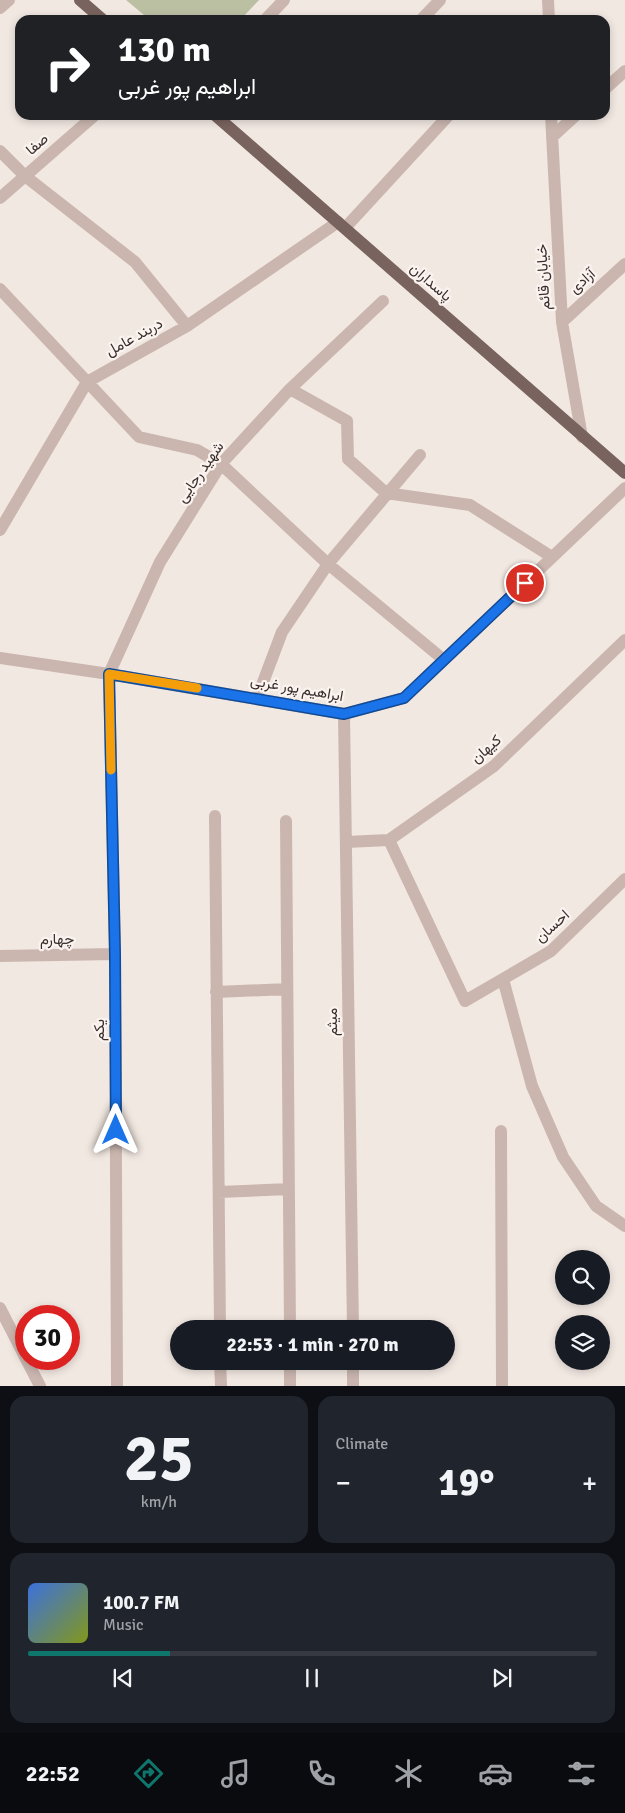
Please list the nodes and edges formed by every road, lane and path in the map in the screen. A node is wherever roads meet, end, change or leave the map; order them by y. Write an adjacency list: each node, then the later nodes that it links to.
1 (9, 0): 5 (street)
2 (80, 0): 6 (main road)
3 (284, 0): 7 (street)
4 (440, 0): 8 (street)
5 (0, 8)
6 (97, 15)
7 (270, 15)
8 (426, 15)
9 (625, 71): 10 (street)
10 (610, 84)
11 (89, 120): 18 (street, صفا)
12 (221, 120): 20 (main road, پاسداران)
13 (444, 120): 20 (street, دربند عامل)
14 (551, 120): 16 (street, خیابان قائم)
15 (571, 120): 16 (street)
16 (552, 137): 24 (street, خیابان قائم)
17 (0, 151): 18 (street)
18 (25, 176): 19 (street, صفا); 25 (street)
19 (0, 198)
20 (341, 225): 25 (street, دربند عامل); 28 (main road, پاسداران)
21 (625, 264): 24 (street, آزادی)
22 (0, 289): 26 (street)
23 (382, 300): 27 (street, شهید رجایی)
24 (562, 322): 28 (street, خیابان قائم)
25 (187, 326): 26 (street, دربند عامل)
26 (87, 382): 30 (street); 34 (street)
27 (290, 389): 30 (street, شهید رجایی); 33 (street)
28 (582, 436): 31 (main road, پاسداران)
29 (420, 455): 33 (street)
30 (221, 464): 36 (street); 40 (street, شهید رجایی)
31 (625, 473)
32 (625, 488): 35 (street, ابراهیم پور غربی)
33 (386, 493): 35 (street); 36 (street)
34 (0, 530)
35 (552, 557): 39 (street, ابراهیم پور غربی)
36 (328, 564): 39 (street); 41 (street)
37 (625, 640): 45 (street, کیهان)
38 (0, 658): 40 (street, ابراهیم پور غربی)
39 (444, 660): 42 (street, ابراهیم پور غربی)
40 (109, 674): 41 (street, ابراهیم پور غربی); 48 (street, یکم)
41 (257, 698): 42 (street, ابراهیم پور غربی)
42 (344, 714): 46 (street, میثم)
43 (215, 816): 52 (street)
44 (286, 821): 51 (street)
45 (389, 840): 46 (street); 50 (street, احسان)
46 (346, 842): 60 (street, میثم)
47 (625, 879): 50 (street, احسان)
48 (115, 954): 49 (street, چهارم); 67 (street, یکم)
49 (0, 956)
50 (503, 979): 56 (street)
51 (287, 989): 52 (street); 54 (street)
52 (216, 992): 55 (street)
53 (501, 1131): 71 (street)
54 (289, 1189): 55 (street); 59 (street)
55 (219, 1192): 58 (street)
56 (625, 1226)
57 (0, 1308): 61 (street)
58 (220, 1320)
59 (290, 1320)
60 (353, 1320)
61 (15, 1337)
62 (32, 1370): 66 (street)
63 (220, 1370): 68 (street)
64 (290, 1370): 69 (street)
65 (353, 1370): 70 (street)
66 (40, 1386)
67 (118, 1386)
68 (220, 1386)
69 (290, 1386)
70 (354, 1386)
71 (502, 1386)

